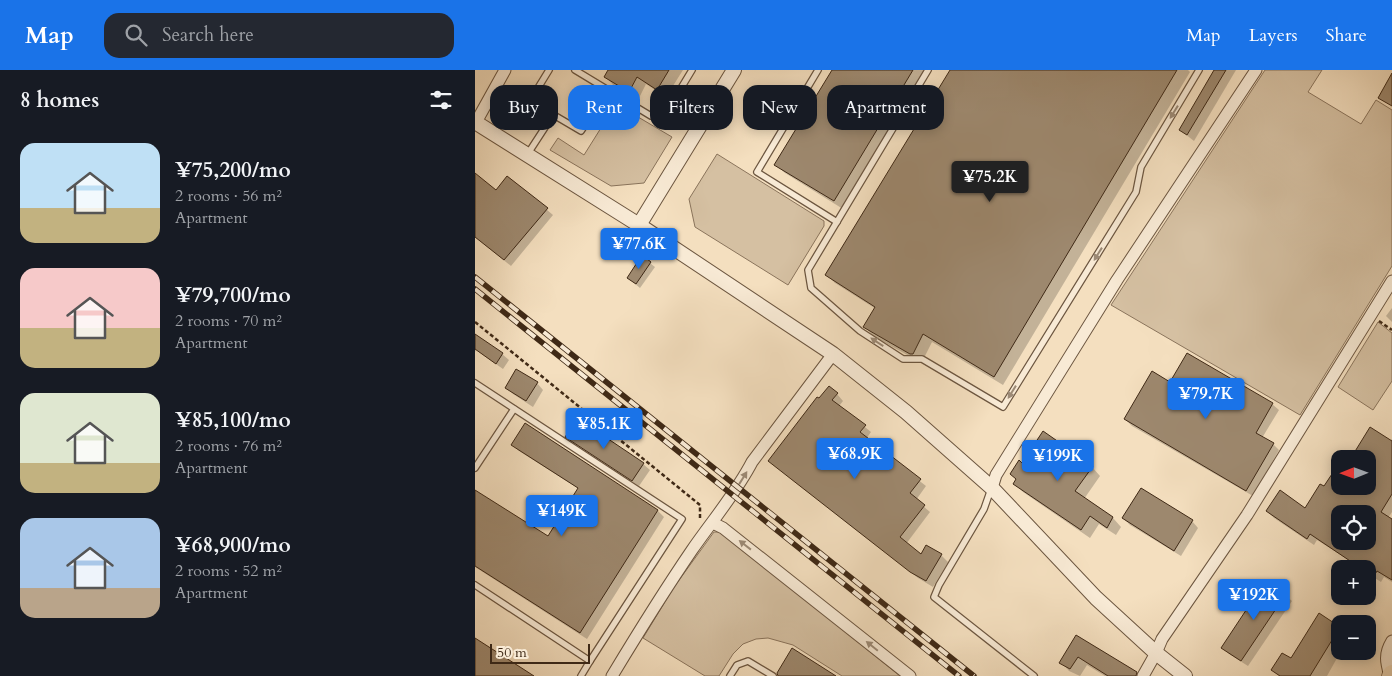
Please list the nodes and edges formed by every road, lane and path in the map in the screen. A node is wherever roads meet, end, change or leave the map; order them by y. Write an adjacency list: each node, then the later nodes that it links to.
1 (505, 70): 13 (street)
2 (549, 70): 10 (lane)
3 (575, 70): 11 (lane)
4 (692, 70): 12 (lane)
5 (734, 70): 17 (street)
6 (818, 70): 16 (lane)
7 (928, 70): 16 (lane)
8 (1199, 70): 16 (lane, one-way to 16)
9 (1256, 70): 24 (street)
10 (540, 85)
11 (599, 85)
12 (640, 110)
13 (475, 123): 15 (street)
14 (543, 130): 15 (lane)
15 (527, 155): 17 (street)
16 (837, 222)
17 (639, 225): 20 (street)
18 (1392, 281): 29 (street)
19 (475, 322): 25 (path)
20 (833, 354): 24 (street); 26 (street, one-way to 20)
21 (475, 383): 22 (lane)
22 (514, 408): 23 (lane); 30 (lane)
23 (475, 468)
24 (992, 488): 29 (street); 37 (lane)
25 (700, 523)
26 (713, 523): 33 (street); 36 (street, one-way to 26)
27 (475, 586): 30 (lane)
28 (1392, 641): 31 (street)
29 (1156, 653): 38 (street); 39 (street)
30 (590, 662): 32 (lane)
31 (1391, 675)
32 (581, 676)
33 (612, 676)
34 (730, 676): 35 (lane)
35 (773, 676)
36 (910, 676)
37 (1034, 676)
38 (1143, 676)
39 (1185, 676)

